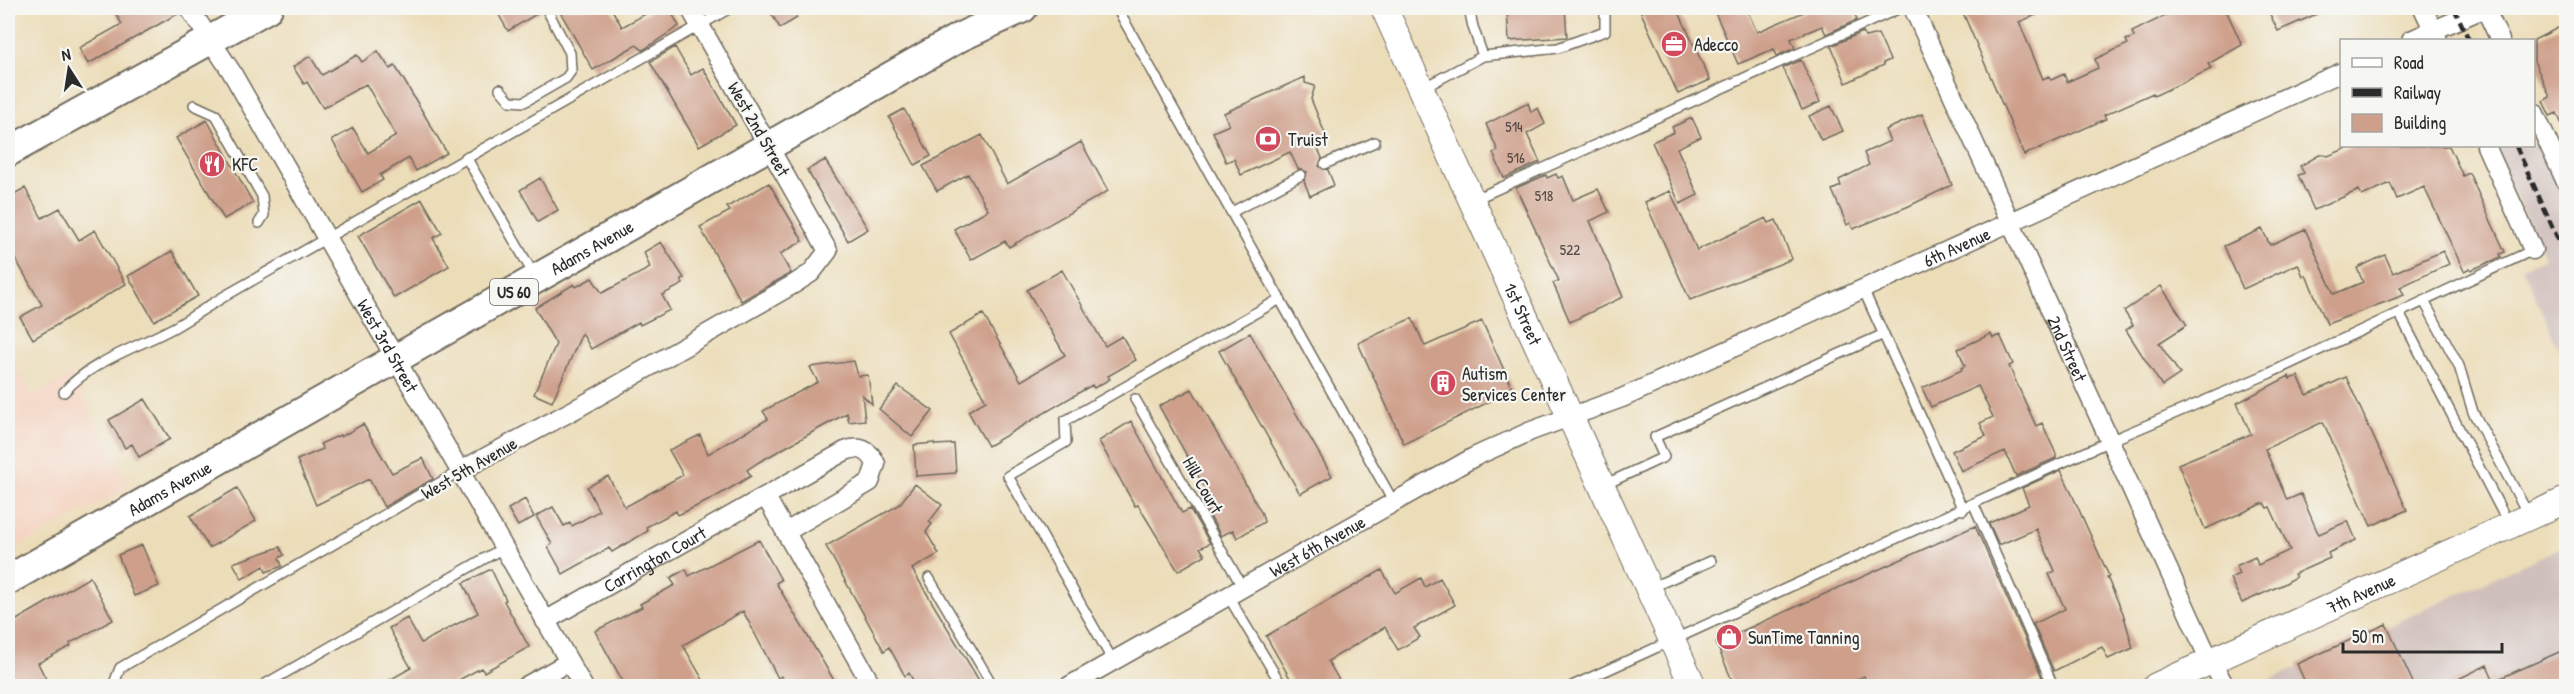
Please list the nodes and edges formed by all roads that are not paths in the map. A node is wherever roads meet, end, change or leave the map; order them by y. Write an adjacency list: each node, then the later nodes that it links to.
1 (189, 8): 19 (street, West 3rd Street)
2 (268, 8): 19 (main road)
3 (546, 8): 22 (lane)
4 (690, 8): 15 (street, West 2nd Street)
5 (730, 8): 15 (lane)
6 (1023, 8): 27 (main road, Adams Avenue / US 60)
7 (1117, 8): 35 (lane)
8 (1384, 8): 23 (street, 1st Street)
9 (1469, 8): 20 (lane)
10 (1605, 8): 20 (lane)
11 (1900, 8): 34 (lane)
12 (1913, 8): 36 (street, 2nd Street)
13 (2423, 8): 16 (street)
14 (2485, 8): 16 (street); 18 (street)
15 (700, 25): 27 (street, West 2nd Street); 30 (lane)
16 (2436, 35): 17 (street)
17 (2416, 39)
18 (2500, 39)
19 (210, 40): 29 (main road); 38 (street, West 3rd Street)
20 (1483, 56): 23 (lane)
21 (2340, 73): 36 (street, 6th Avenue)
22 (500, 89)
23 (1421, 90): 34 (street, 1st Street)
24 (194, 105): 37 (lane)
25 (2535, 114): 33 (street)
26 (1375, 142): 31 (lane)
27 (769, 146): 40 (street, West 2nd Street); 41 (main road, Adams Avenue / US 60)
28 (2486, 147): 39 (street)
29 (8, 152)
30 (466, 157): 38 (lane); 41 (lane)
31 (1325, 165)
32 (1301, 175): 35 (lane)
33 (2566, 183)
34 (1471, 201): 50 (street, 1st Street)
35 (1232, 212): 43 (lane)
36 (2012, 221): 42 (street, 6th Avenue); 51 (street, 2nd Street)
37 (259, 223)
38 (326, 238): 47 (street, West 3rd Street); 48 (lane)
39 (2533, 250): 44 (lane)
40 (828, 251): 52 (street, West 5th Avenue)
41 (537, 279): 47 (main road, Adams Avenue / US 60)
42 (1863, 289): 46 (lane); 50 (street, 6th Avenue)
43 (1280, 299): 56 (lane); 71 (lane)
44 (2424, 302): 45 (lane); 59 (lane)
45 (2399, 313): 51 (lane); 59 (lane)
46 (1884, 333): 53 (lane); 58 (lane)
47 (395, 359): 52 (street, West 3rd Street); 64 (main road, Adams Avenue / US 60)
48 (64, 392)
49 (1135, 399): 66 (lane, Hill Court)
50 (1570, 417): 53 (street, 1st Street); 56 (street, West 6th Avenue)
51 (2112, 440): 57 (lane); 69 (street, 2nd Street)
52 (460, 471): 61 (street, West 3rd Street); 72 (lane, West 5th Avenue)
53 (1601, 486): 65 (street, 1st Street)
54 (766, 497): 60 (street); 60 (street, Carrington Court); 67 (street, Carrington Court)
55 (2566, 500): 59 (street, 7th Avenue)
56 (1394, 504): 66 (street, West 6th Avenue)
57 (1974, 505): 58 (lane); 82 (lane)
58 (1963, 510): 68 (lane)
59 (2519, 521): 69 (street, 7th Avenue)
60 (786, 532): 76 (street)
61 (503, 548): 67 (street, West 3rd Street); 73 (lane)
62 (1711, 561): 65 (lane)
63 (929, 578): 77 (lane)
64 (8, 580)
65 (1648, 588): 68 (street, 1st Street)
66 (1236, 592): 71 (street, West 6th Avenue); 79 (lane, Hill Court)
67 (545, 621): 70 (street, West 3rd Street)
68 (1672, 641): 80 (lane); 81 (street, 1st Street)
69 (2211, 661): 83 (street, 7th Avenue); 84 (street, 2nd Street)
70 (569, 662): 74 (street); 75 (street, West 3rd Street)
71 (1113, 662): 78 (street, West 6th Avenue)
72 (112, 687)
73 (262, 687)
74 (526, 687)
75 (583, 687)
76 (872, 687)
77 (993, 687)
78 (1069, 687)
79 (1281, 687)
80 (1572, 687)
81 (1693, 687)
82 (2053, 687)
83 (2156, 687)
84 (2225, 687)

